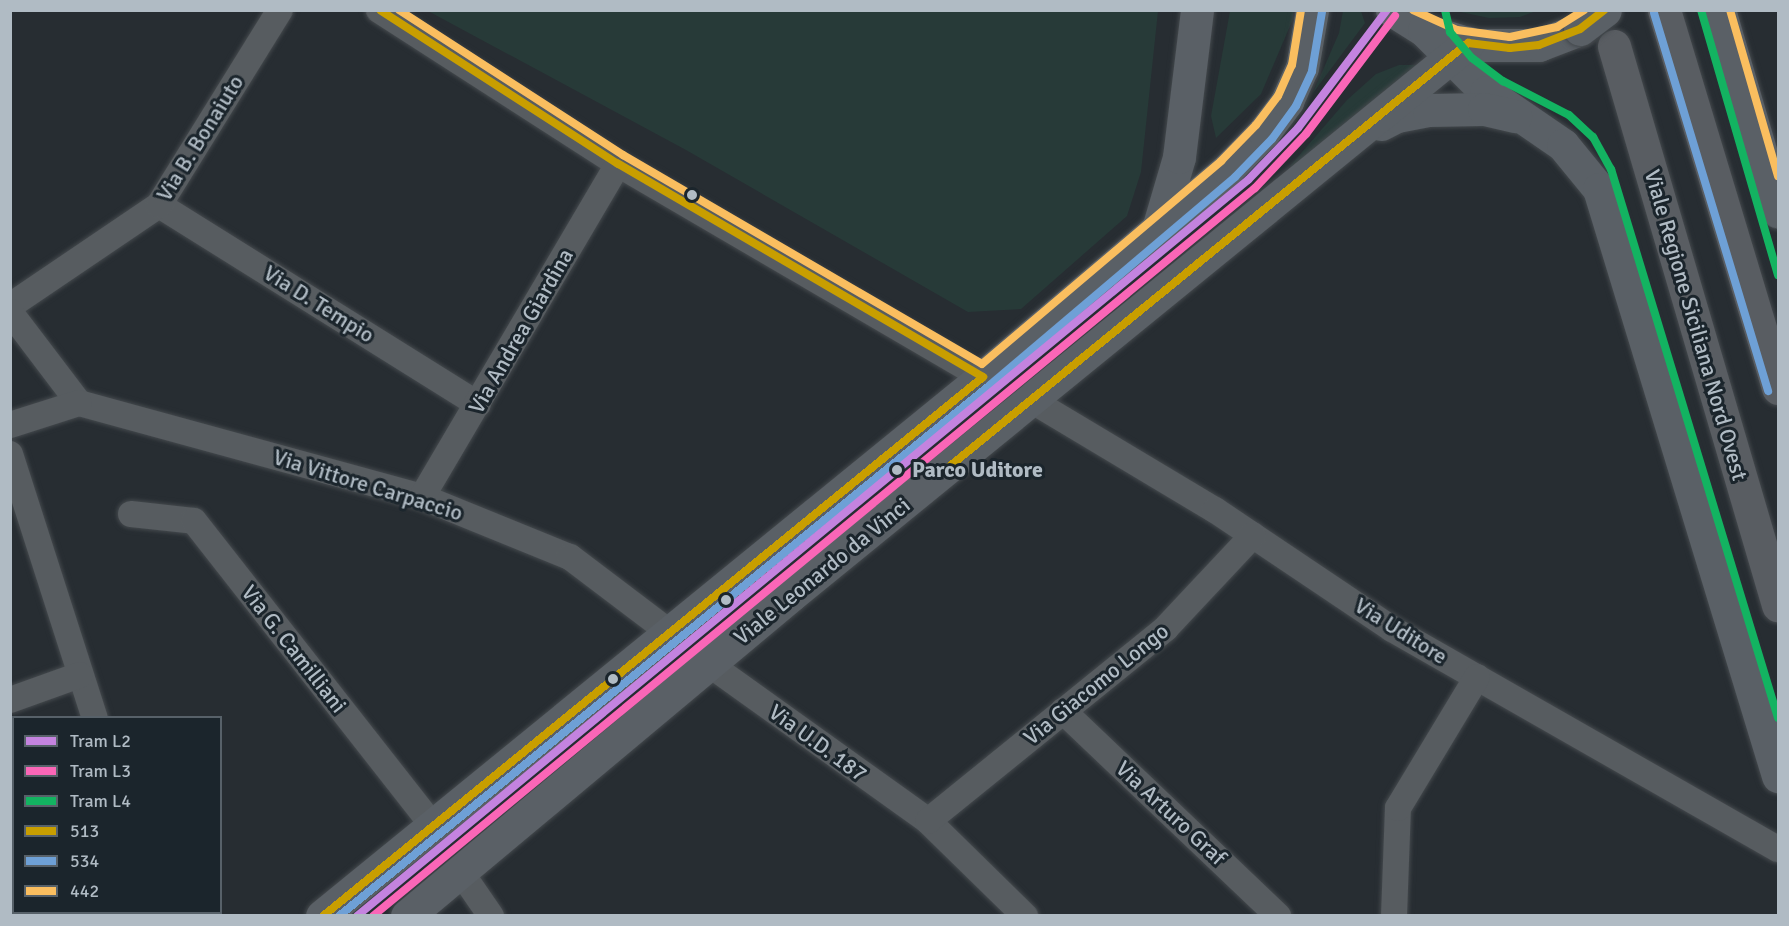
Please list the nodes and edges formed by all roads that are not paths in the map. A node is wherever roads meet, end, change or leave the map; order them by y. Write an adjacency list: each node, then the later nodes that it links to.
1 (280, 10): 14 (street, Via B. Bonaiuto)
2 (379, 10): 13 (street)
3 (1197, 10): 16 (street)
4 (1312, 10): 16 (street)
5 (1392, 10): 10 (street)
6 (1664, 10): 20 (main road)
7 (1719, 10): 15 (street)
8 (1592, 20): 10 (street)
9 (1614, 46): 29 (main road, Viale Regione Siciliana Nord Ovest)
10 (1461, 50): 11 (street); 12 (street)
11 (1530, 121): 12 (street); 37 (street)
12 (1358, 135): 21 (street, Viale Leonardo da Vinci)
13 (618, 164): 19 (street); 23 (street, Via Andrea Giardina)
14 (159, 205): 17 (street, Via B. Bonaiuto); 23 (street, Via D. Tempio)
15 (1779, 212)
16 (1158, 229): 19 (street)
17 (10, 306)
18 (10, 312): 22 (street)
19 (983, 377): 30 (street)
20 (1779, 388)
21 (1031, 400): 28 (street, Via Uditore); 31 (street, Viale Leonardo da Vinci)
22 (79, 402): 24 (street); 26 (street, Via Vittore Carpaccio)
23 (478, 404): 26 (street, Via Andrea Giardina)
24 (10, 425)
25 (10, 453): 32 (street)
26 (422, 497): 30 (street, Via Vittore Carpaccio)
27 (131, 514): 39 (street, Via G. Camilliani)
28 (1253, 535): 33 (street, Via Uditore); 35 (street, Via Giacomo Longo)
29 (1779, 605)
30 (668, 631): 39 (street)
31 (708, 664): 38 (street, Via U.D. 187); 41 (street, Viale Leonardo da Vinci)
32 (80, 675): 34 (street); 36 (street)
33 (1477, 677): 40 (street, Via Uditore); 47 (street)
34 (10, 700)
35 (1063, 711): 38 (street, Via Giacomo Longo); 46 (street, Via Arturo Graf)
36 (96, 716)
37 (1779, 776)
38 (927, 821): 45 (street, Via U.D. 187)
39 (432, 825): 42 (street)
40 (1779, 849)
41 (460, 871): 43 (street, Viale Leonardo da Vinci); 44 (street)
42 (322, 915)
43 (407, 915)
44 (491, 915)
45 (1025, 915)
46 (1278, 915)
47 (1394, 915)

